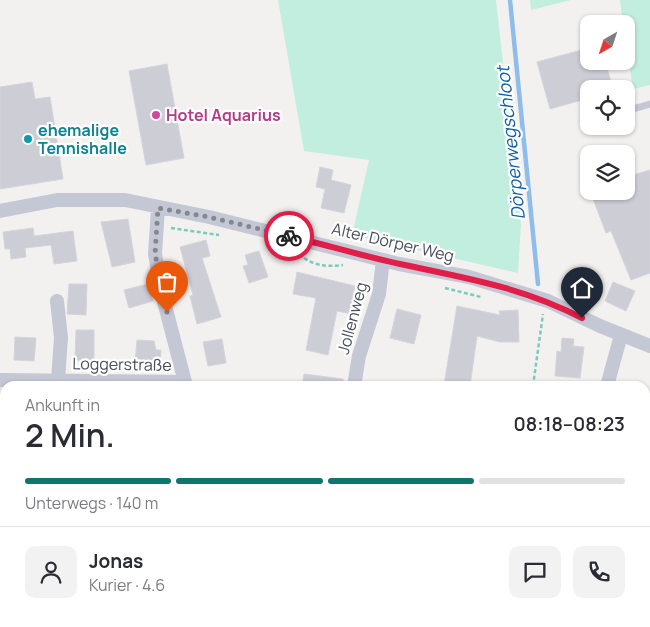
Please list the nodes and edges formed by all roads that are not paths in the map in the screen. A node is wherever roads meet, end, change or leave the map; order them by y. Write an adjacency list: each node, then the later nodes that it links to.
1 (650, 104): 2 (lane)
2 (635, 108)
3 (158, 208): 4 (street, Alter Dörper Weg); 5 (street, Alter Dörper Weg); 12 (street, Loggerstraße)
4 (0, 211)
5 (383, 260): 7 (street, Alter Dörper Weg); 13 (street, Jollenweg)
6 (57, 301): 10 (street, Loggerstraße)
7 (621, 335): 8 (street, Alter Dörper Weg); 14 (street)
8 (650, 346)
9 (0, 380): 10 (street, Loggerstraße)
10 (58, 380): 11 (street, Loggerstraße)
11 (90, 381)
12 (184, 381)
13 (355, 381)
14 (608, 381)

